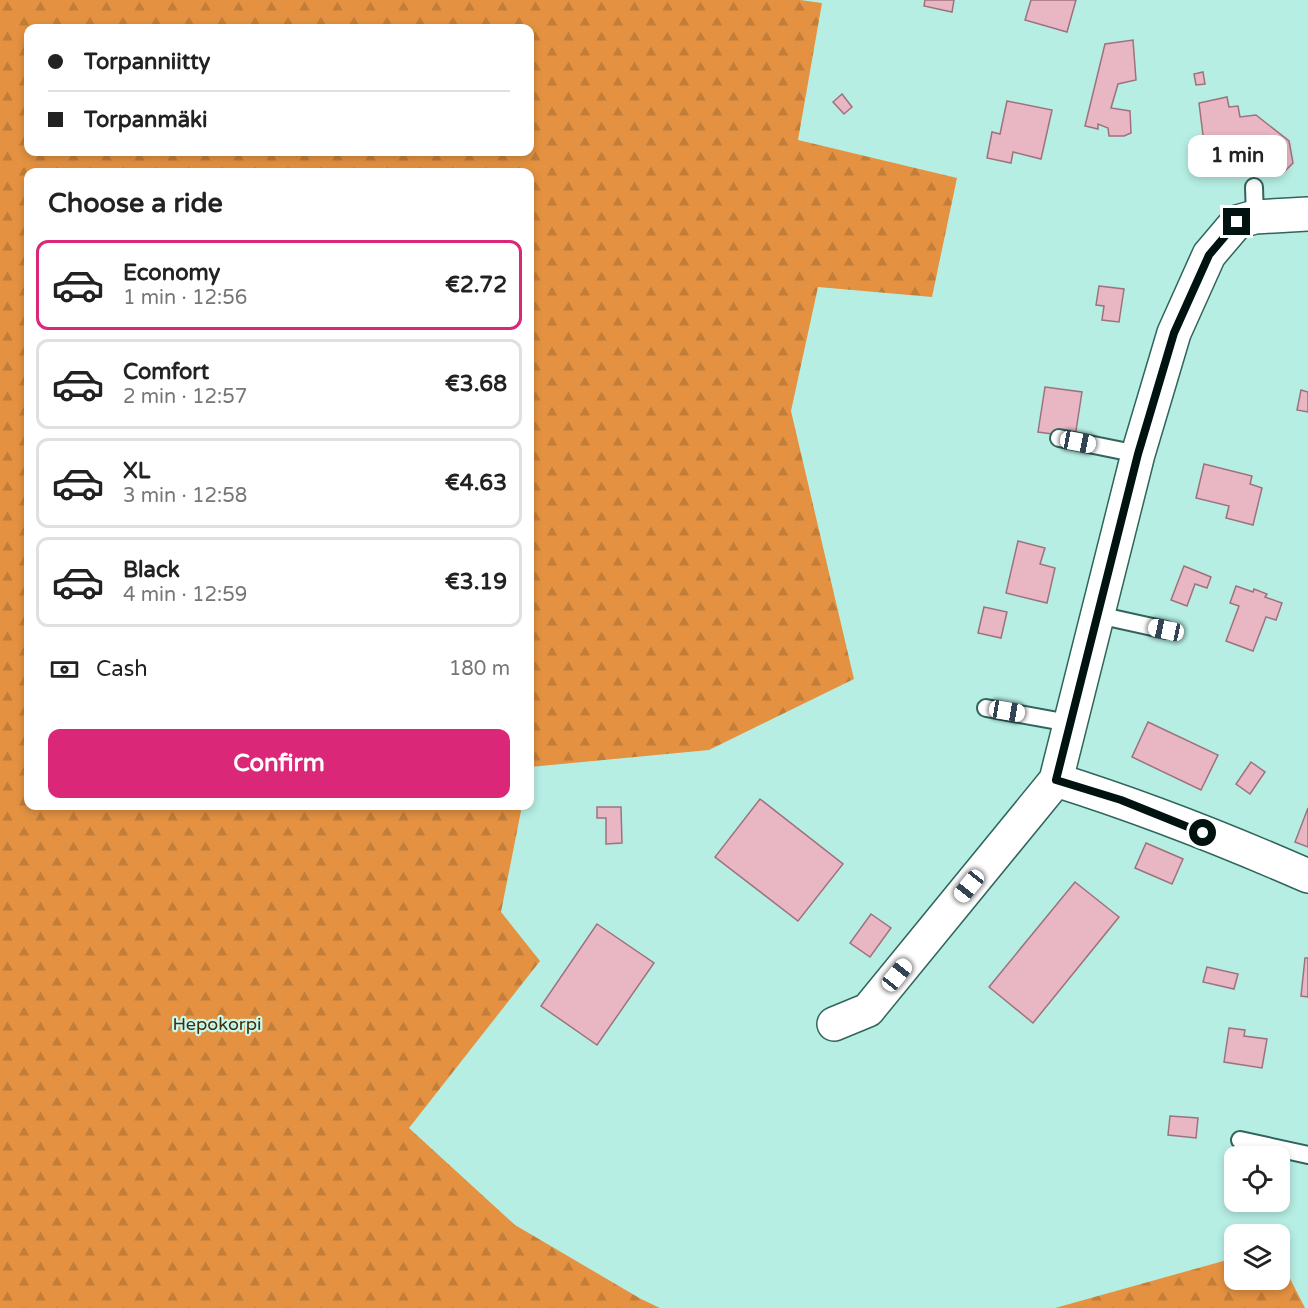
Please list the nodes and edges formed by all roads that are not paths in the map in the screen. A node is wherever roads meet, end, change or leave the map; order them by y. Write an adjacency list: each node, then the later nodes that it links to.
1 (1308, 214): 3 (street)
2 (1059, 438): 3 (lane)
3 (1138, 454): 4 (street)
4 (1098, 615): 5 (lane); 7 (street)
5 (1166, 630)
6 (986, 708): 7 (lane)
7 (1069, 723): 8 (street)
8 (1056, 780): 9 (street); 10 (street)
9 (1308, 876)
10 (834, 1024)
11 (1240, 1140): 12 (lane)
12 (1308, 1155)

